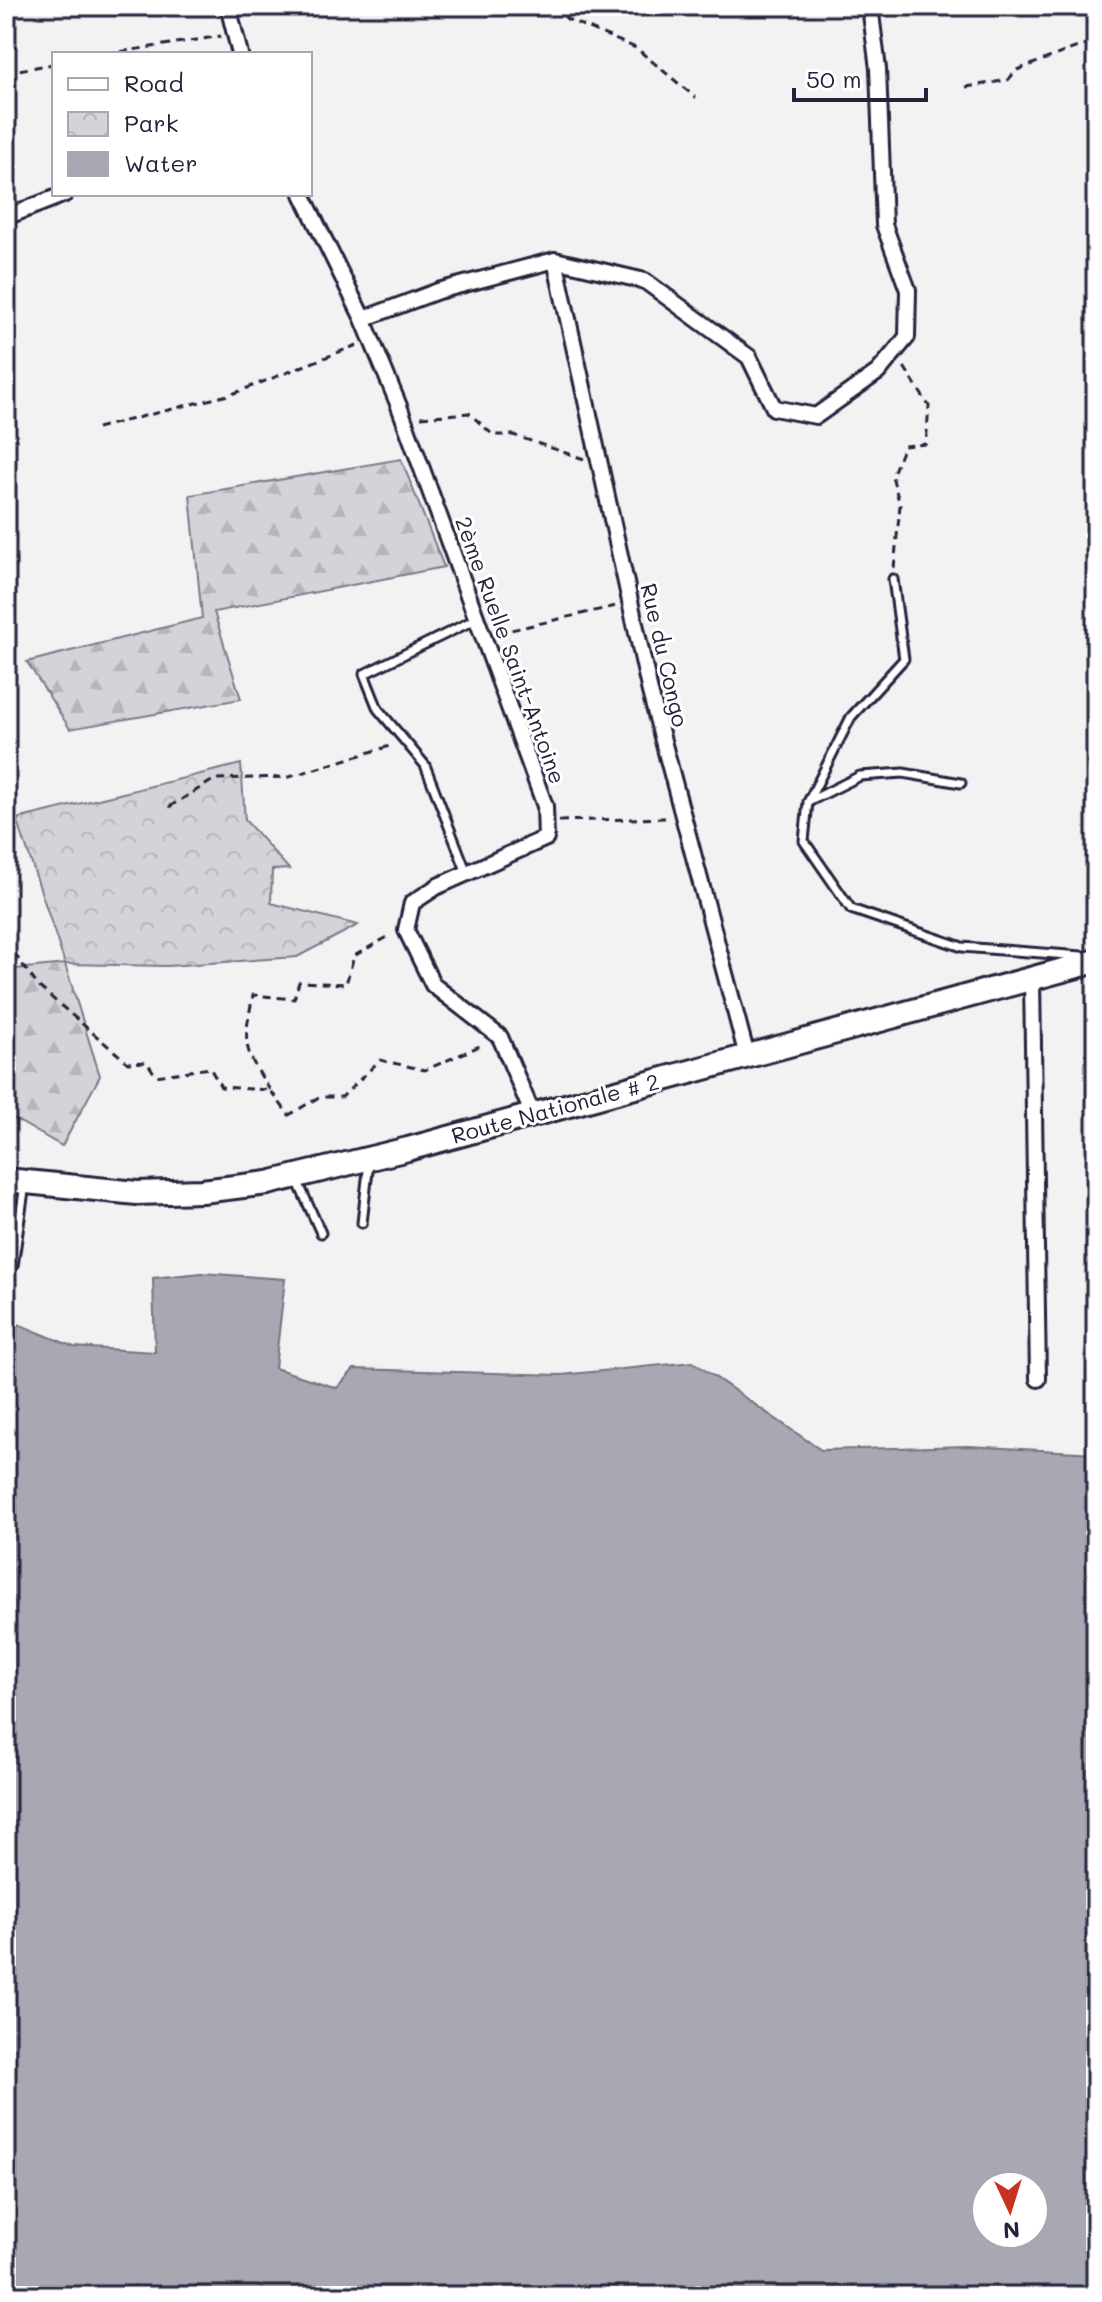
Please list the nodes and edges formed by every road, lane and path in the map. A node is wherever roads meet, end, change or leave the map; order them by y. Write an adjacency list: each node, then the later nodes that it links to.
1 (228, 6): 6 (street)
2 (436, 6): 5 (path)
3 (555, 6): 13 (path)
4 (870, 6): 20 (street)
5 (441, 15)
6 (233, 34): 8 (path); 9 (street)
7 (1096, 40): 12 (path)
8 (120, 52)
9 (239, 52)
10 (52, 64): 11 (path)
11 (6, 72)
12 (966, 87)
13 (696, 98)
14 (60, 196): 16 (street)
15 (303, 196): 18 (street, 2ème Ruelle Saint-Antoine)
16 (6, 217)
17 (555, 260): 18 (street); 20 (street); 23 (street, Rue du Congo)
18 (363, 319): 19 (street, 2ème Ruelle Saint-Antoine)
19 (372, 339): 21 (street, 2ème Ruelle Saint-Antoine); 22 (path)
20 (896, 350): 24 (path)
21 (403, 418): 23 (path); 26 (street, 2ème Ruelle Saint-Antoine)
22 (97, 428)
23 (599, 464): 25 (street, Rue du Congo)
24 (893, 579): 30 (lane)
25 (630, 602): 27 (path); 32 (street, Rue du Congo)
26 (476, 619): 27 (street, 2ème Ruelle Saint-Antoine); 28 (lane)
27 (483, 636): 33 (street, 2ème Ruelle Saint-Antoine)
28 (405, 742): 31 (path); 34 (lane)
29 (961, 783): 30 (lane)
30 (808, 802): 37 (lane)
31 (169, 807)
32 (683, 818): 33 (path); 40 (street, Rue du Congo)
33 (545, 821): 34 (street)
34 (467, 873): 35 (street)
35 (406, 930): 39 (street); 41 (path)
36 (6, 942): 41 (path)
37 (1096, 959): 38 (main road, Route Nationale # 2)
38 (1032, 979): 40 (main road, Route Nationale # 2); 49 (street)
39 (500, 1037): 41 (path); 42 (street)
40 (747, 1056): 42 (main road, Route Nationale # 2)
41 (270, 1090)
42 (532, 1113): 43 (main road, Route Nationale # 2)
43 (369, 1158): 44 (main road, Route Nationale # 2); 46 (lane)
44 (295, 1176): 45 (main road, Route Nationale # 2); 47 (lane)
45 (16, 1181): 48 (lane)
46 (362, 1223)
47 (321, 1233)
48 (13, 1266)
49 (1038, 1379)

